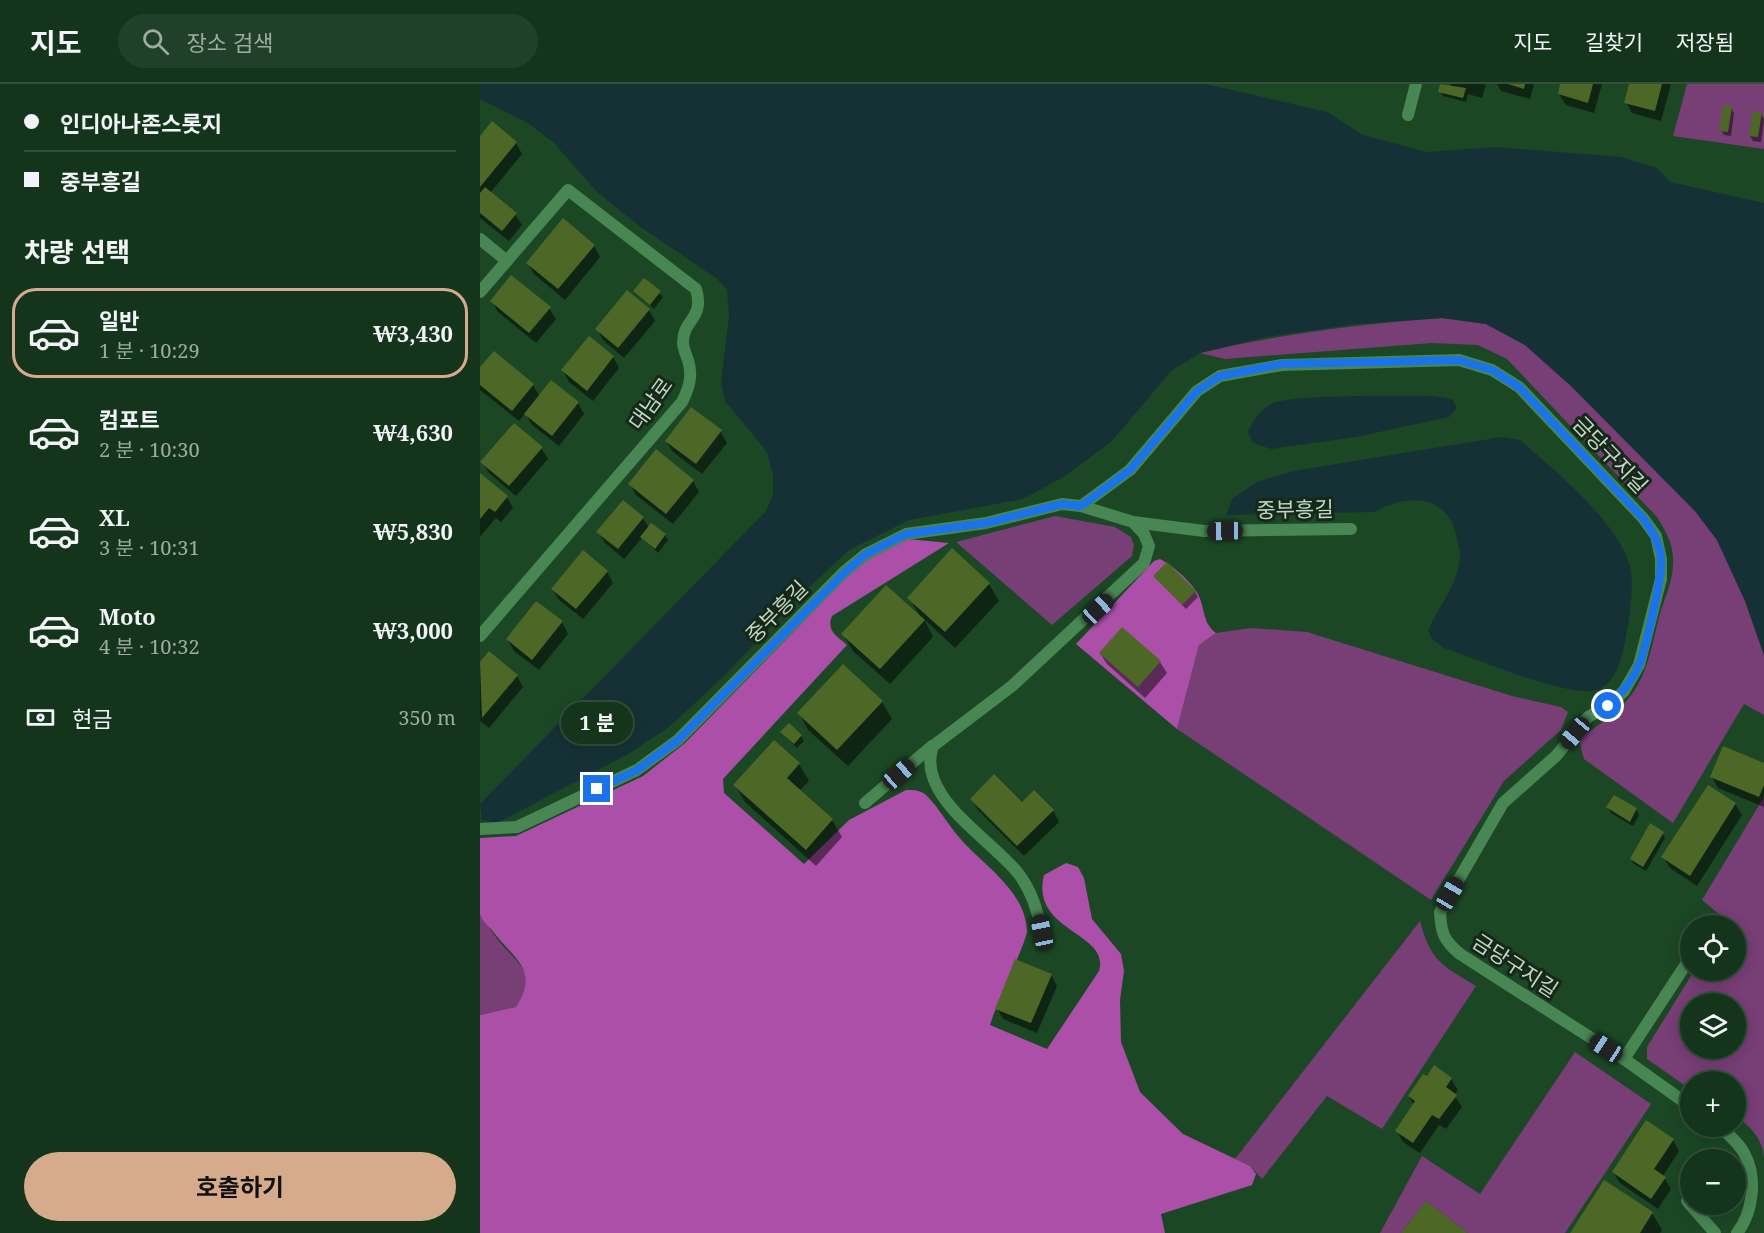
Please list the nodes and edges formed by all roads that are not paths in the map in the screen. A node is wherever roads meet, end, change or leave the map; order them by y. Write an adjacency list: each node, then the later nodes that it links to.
1 (1416, 84): 2 (street)
2 (1408, 115)
3 (480, 239): 4 (street)
4 (507, 261): 5 (street, 대남로); 9 (street, 대남로)
5 (480, 292)
6 (1081, 506): 7 (street, 중부흥길); 12 (street, 중부흥길); 15 (street, 금당구지길)
7 (1133, 522): 8 (street, 중부흥길); 10 (street)
8 (1351, 530)
9 (480, 636)
10 (933, 746): 11 (street); 13 (street)
11 (865, 803)
12 (480, 829)
13 (1042, 932)
14 (1680, 973): 15 (street)
15 (1624, 1059): 16 (street, 금당구지길)
16 (1680, 1099)
17 (1729, 1137): 20 (street)
18 (1699, 1215): 19 (street)
19 (1715, 1233)
20 (1737, 1233)

